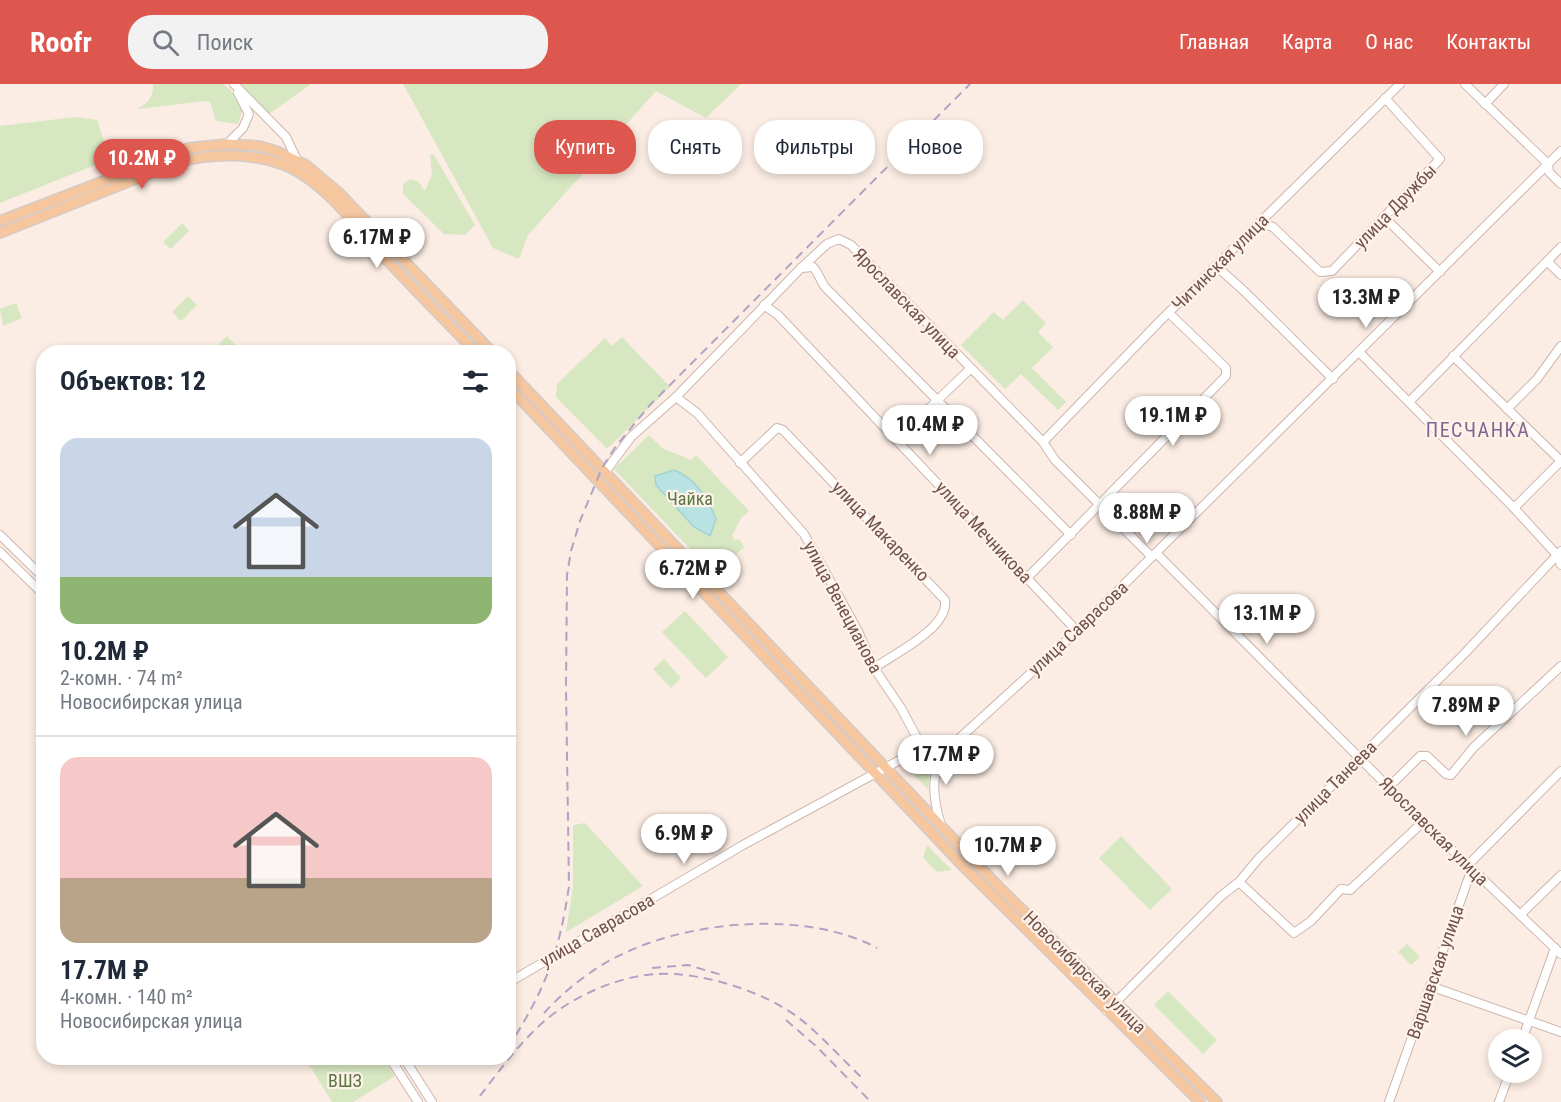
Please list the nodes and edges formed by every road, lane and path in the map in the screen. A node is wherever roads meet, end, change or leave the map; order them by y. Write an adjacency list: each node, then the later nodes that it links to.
1 (233, 84): 7 (street); 9 (street)
2 (1400, 84): 5 (street, Читинская улица)
3 (1465, 84): 6 (street)
4 (1504, 84): 6 (street)
5 (1385, 98): 12 (street, улица Дружбы); 14 (street, Читинская улица)
6 (1485, 104): 10 (street)
7 (227, 144): 9 (main road); 13 (main road)
8 (1561, 151): 10 (street, улица Саврасова)
9 (296, 158): 26 (main road)
10 (1548, 164): 11 (street); 21 (street, улица Саврасова)
11 (1561, 183)
12 (1384, 217): 14 (street, улица Дружбы); 21 (street)
13 (4, 219): 15 (main road)
14 (1260, 222): 19 (street, Читинская улица)
15 (13, 228): 16 (main road); 25 (main road)
16 (0, 233)
17 (1561, 247): 18 (street)
18 (1547, 261): 22 (street); 29 (street)
19 (1216, 266): 24 (street, Читинская улица); 32 (street)
20 (801, 268): 23 (street, Ярославская улица); 30 (street, Ярославская улица); 35 (street)
21 (1440, 272): 28 (street, улица Саврасова)
22 (1561, 275)
23 (764, 305): 34 (street, Ярославская улица); 38 (street, улица Мечникова)
24 (1168, 313): 39 (street, Читинская улица); 43 (street)
25 (469, 345)
26 (485, 345)
27 (1561, 346): 37 (street)
28 (1360, 353): 32 (street, улица Саврасова); 36 (street)
29 (1453, 356): 36 (street); 37 (street)
30 (970, 369): 35 (street); 39 (street, Ярославская улица)
31 (516, 378): 42 (main road, Новосибирская улица)
32 (1333, 379): 49 (street, улица Саврасова)
33 (516, 394): 62 (main road, Новосибирская улица)
34 (676, 397): 41 (street, улица Венецианова); 42 (street, Ярославская улица)
35 (938, 400): 38 (street); 46 (street)
36 (1410, 401): 44 (street)
37 (1507, 409): 40 (street)
38 (897, 439): 52 (street, улица Мечникова)
39 (1043, 442): 43 (street, Ярославская улица)
40 (1561, 461): 44 (street)
41 (740, 463): 56 (street, улица Венецианова); 56 (street, улица Макаренко)
42 (605, 472): 60 (main road, Новосибирская улица)
43 (1100, 506): 46 (street); 49 (street, Ярославская улица)
44 (1514, 508): 48 (street)
45 (0, 535): 51 (street)
46 (1071, 535): 52 (street)
47 (0, 552): 53 (street)
48 (1559, 553): 50 (street); 59 (street, улица Танеева)
49 (1154, 555): 54 (street, улица Саврасова); 59 (street, Ярославская улица)
50 (1561, 565)
51 (36, 570)
52 (1027, 578): 54 (street, улица Мечникова)
53 (36, 587)
54 (1077, 631): 57 (street, улица Саврасова)
55 (1561, 666): 63 (street)
56 (873, 668): 58 (street, улица Венецианова)
57 (951, 746): 58 (street, улица Саврасова); 65 (street)
58 (923, 749): 60 (street, улица Саврасова)
59 (1359, 757): 63 (street, Ярославская улица); 68 (street, улица Танеева)
60 (885, 768): 62 (street, улица Саврасова); 65 (main road, Новосибирская улица)
61 (1561, 771): 66 (street)
62 (876, 775): 71 (street, улица Саврасова); 74 (main road, Новосибирская улица)
63 (1389, 787): 64 (street, Ярославская улица)
64 (1423, 822): 66 (street, Ярославская улица); 68 (street)
65 (941, 825): 73 (main road, Новосибирская улица)
66 (1468, 865): 69 (street, Ярославская улица); 72 (street, Варшавская улица)
67 (1561, 875): 69 (street)
68 (1239, 882): 73 (street, улица Танеева)
69 (1520, 915): 70 (street, Ярославская улица)
70 (1558, 951): 75 (street)
71 (516, 977)
72 (1430, 986): 75 (street); 85 (street, Варшавская улица)
73 (1115, 1003): 74 (street, улица Танеева); 84 (main road, Новосибирская улица)
74 (1107, 1011): 83 (main road, Новосибирская улица)
75 (1528, 1021): 76 (street); 77 (street)
76 (1525, 1029)
77 (1561, 1032)
78 (394, 1065): 81 (street)
79 (408, 1065): 82 (street)
80 (1506, 1083): 86 (street)
81 (418, 1102)
82 (432, 1102)
83 (1200, 1102)
84 (1217, 1102)
85 (1389, 1102)
86 (1499, 1102)

